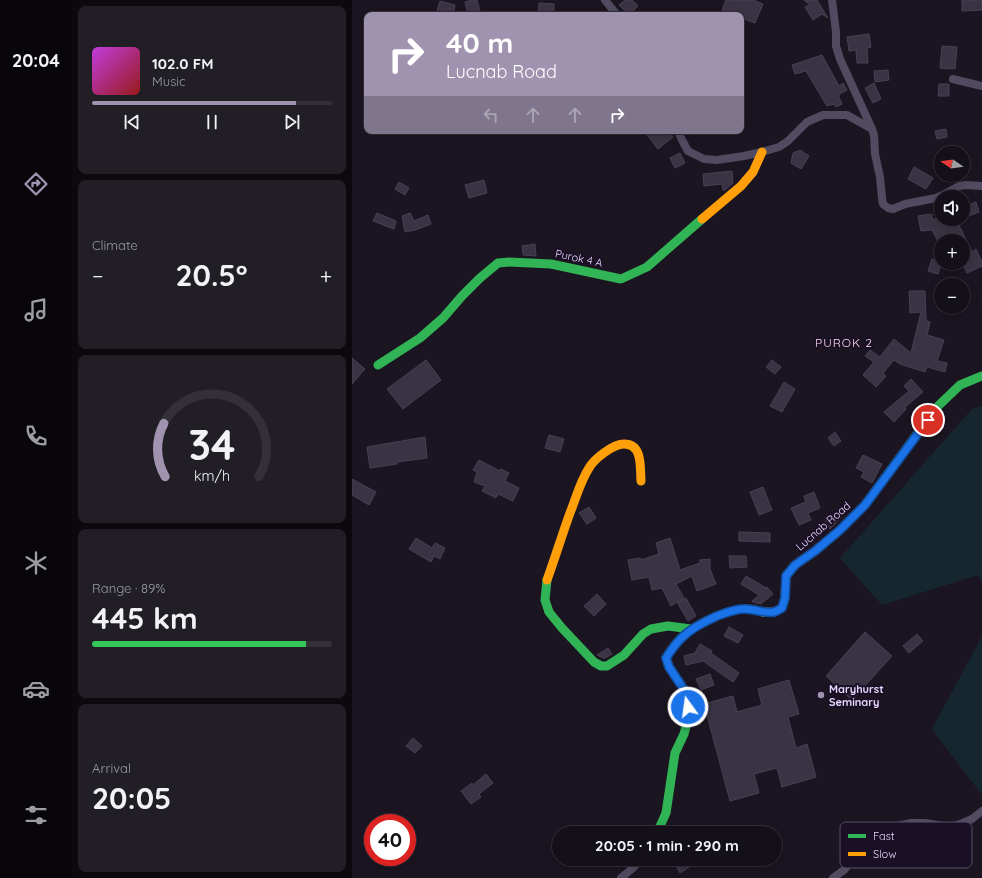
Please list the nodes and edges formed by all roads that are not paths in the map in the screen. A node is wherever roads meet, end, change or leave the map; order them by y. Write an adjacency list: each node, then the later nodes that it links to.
1 (605, 0): 3 (street)
2 (832, 0): 6 (street)
3 (615, 12)
4 (953, 79): 5 (street)
5 (982, 86)
6 (872, 129): 8 (street); 9 (street)
7 (679, 134): 8 (street)
8 (762, 152): 10 (street, Purok 4 A)
9 (982, 186)
10 (378, 365)
11 (982, 376): 13 (street, Lucnab Road)
12 (641, 481): 13 (street)
13 (691, 629): 16 (street, Lucnab Road)
14 (982, 811): 15 (street)
15 (965, 822)
16 (660, 826)
17 (635, 866): 19 (street)
18 (846, 868): 20 (street)
19 (622, 878)
20 (833, 878)

